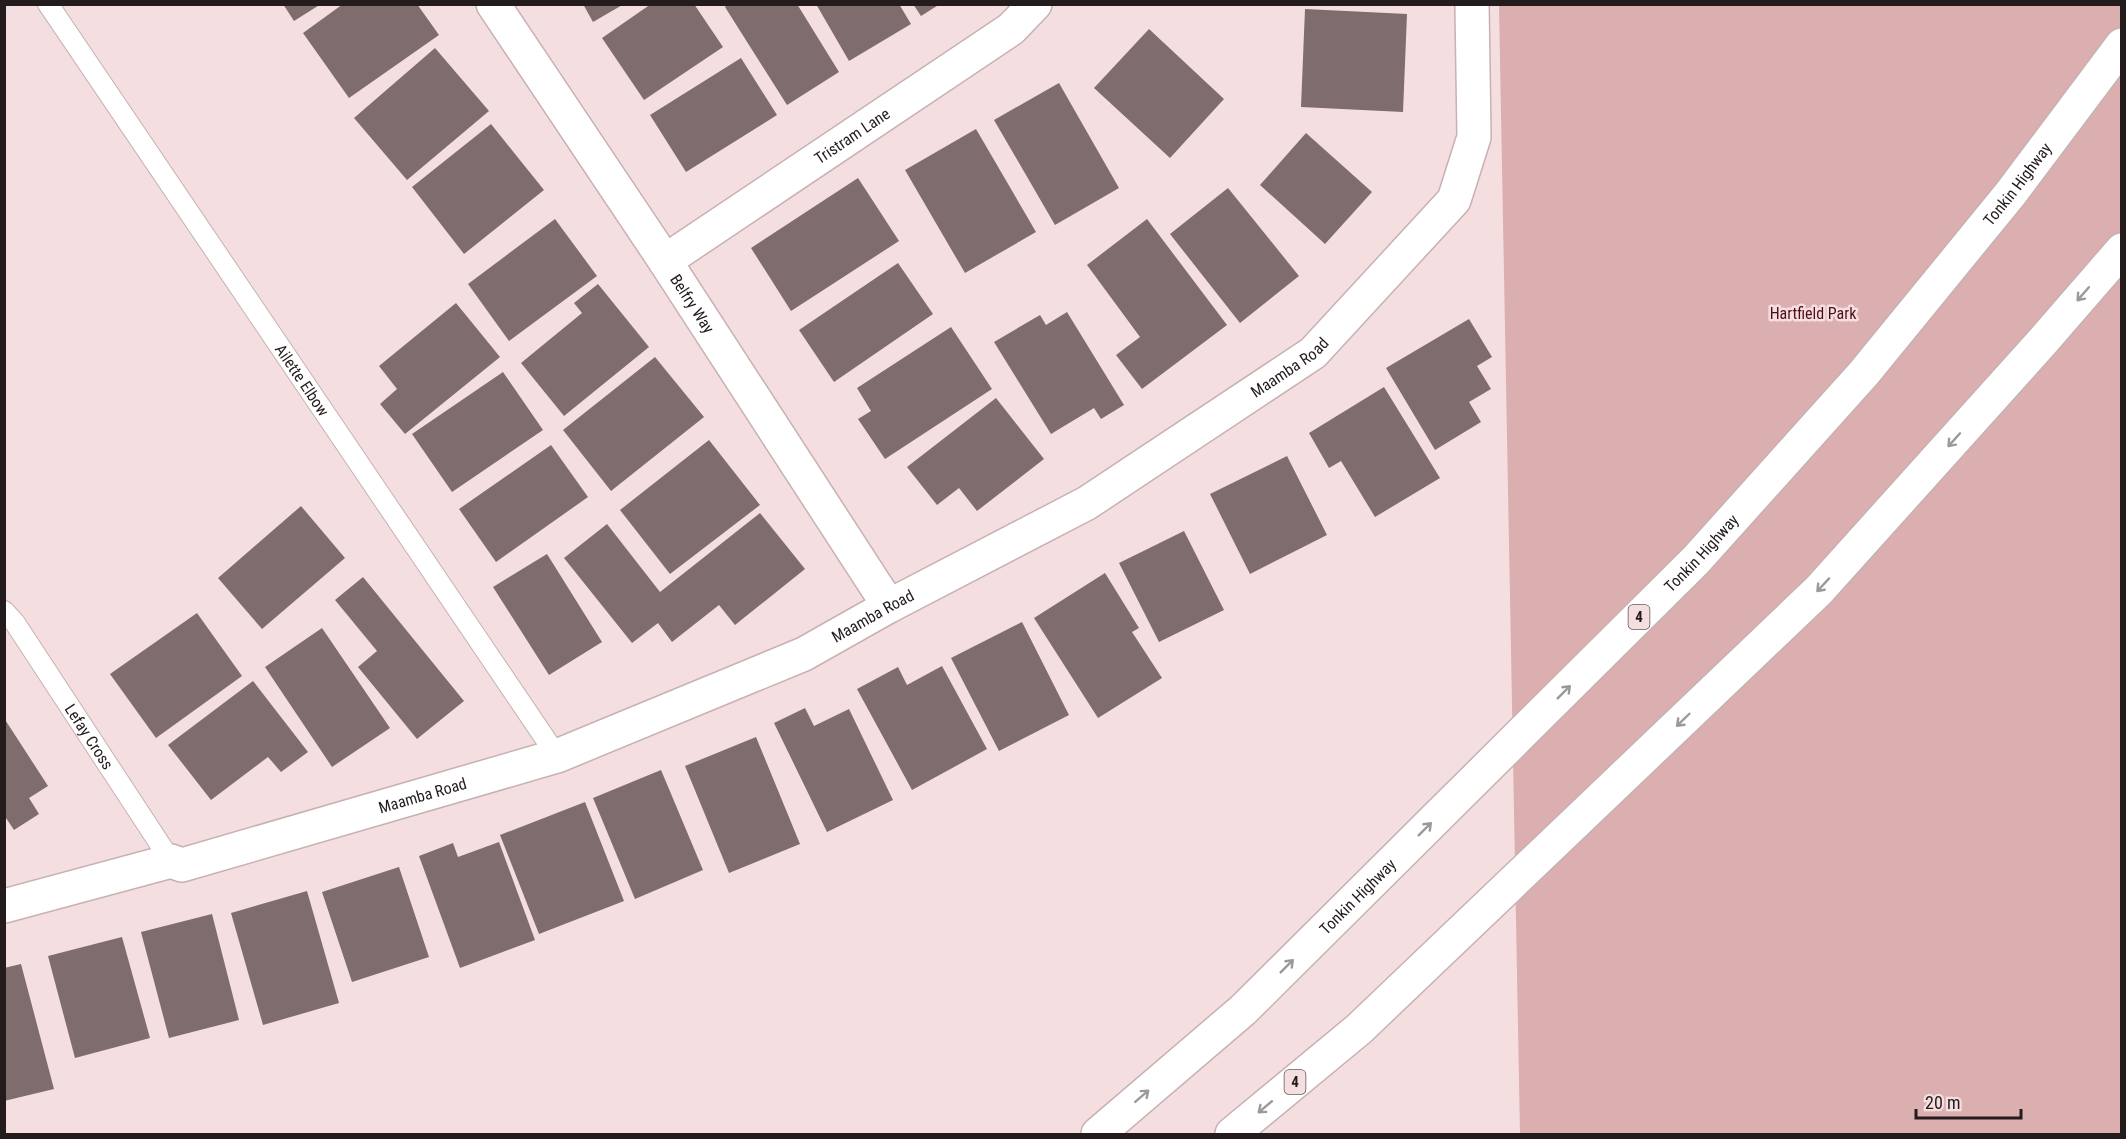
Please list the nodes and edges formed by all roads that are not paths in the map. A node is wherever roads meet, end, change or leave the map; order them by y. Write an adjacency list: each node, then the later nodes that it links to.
1 (48, 4): 10 (lane, Ailette Elbow)
2 (494, 4): 7 (main road, Belfry Way)
3 (1035, 4): 7 (main road, Tristram Lane)
4 (1472, 4): 8 (main road, Maamba Road)
5 (2121, 45): 13 (main road, Tonkin Highway / 4, one-way to 5)
6 (2121, 250): 14 (main road, 4, one-way to 14)
7 (665, 261): 8 (main road, Belfry Way)
8 (889, 606): 10 (main road, Maamba Road)
9 (4, 611): 11 (lane, Lefay Cross)
10 (557, 756): 11 (main road, Maamba Road)
11 (171, 861): 12 (main road, Maamba Road)
12 (4, 906)
13 (1098, 1134)
14 (1232, 1134)

